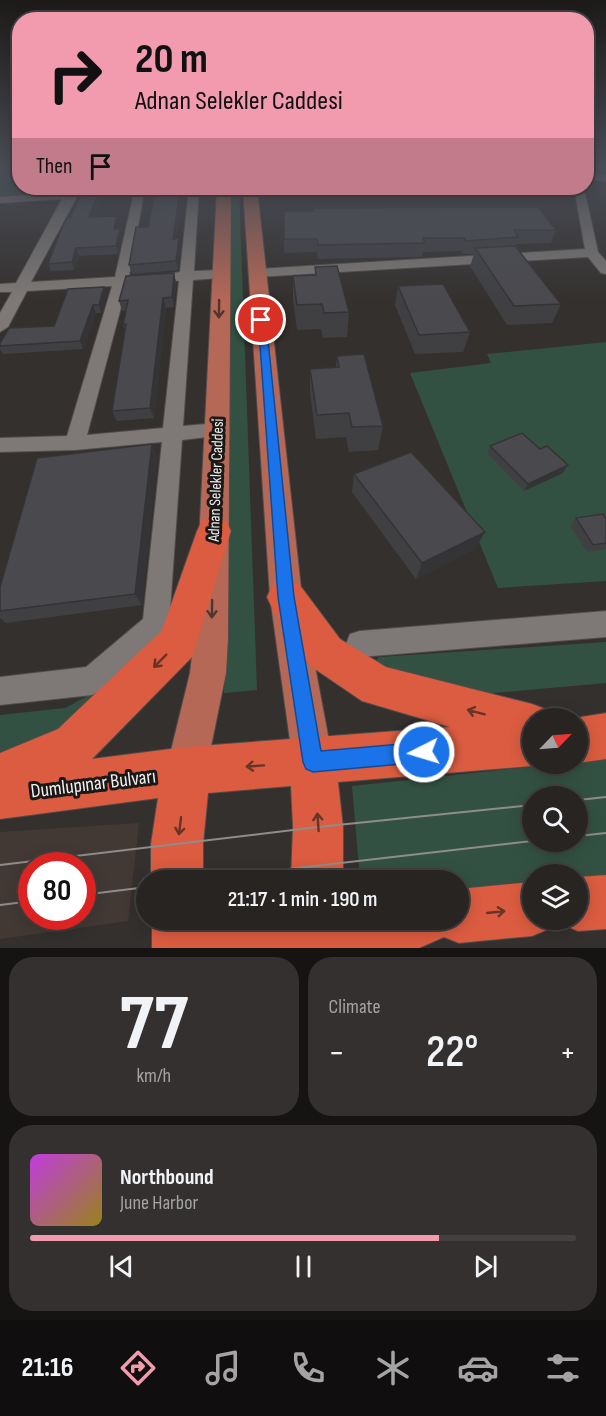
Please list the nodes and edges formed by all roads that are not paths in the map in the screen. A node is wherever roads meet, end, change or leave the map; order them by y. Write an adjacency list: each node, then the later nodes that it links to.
1 (61, 213): 13 (street)
2 (135, 213): 12 (street)
3 (192, 213): 11 (street)
4 (223, 213): 10 (main road, Adnan Selekler Caddesi)
5 (252, 213): 9 (main road)
6 (584, 213): 7 (street)
7 (592, 253): 8 (street); 9 (street)
8 (606, 270)
9 (257, 273): 21 (main road)
10 (220, 274): 11 (street); 16 (main road, Adnan Selekler Caddesi, one-way to 16)
11 (186, 276): 12 (street); 17 (street)
12 (121, 280): 13 (street); 18 (street)
13 (21, 287): 14 (street); 15 (street)
14 (0, 288)
15 (0, 327)
16 (217, 430): 17 (street); 20 (main road, Adnan Selekler Caddesi)
17 (173, 435): 18 (street); 24 (street)
18 (75, 443): 19 (street)
19 (0, 446)
20 (214, 531): 28 (main road, Adnan Selekler Caddesi, one-way to 28); 29 (highway, one-way to 29)
21 (286, 597): 25 (highway, one-way to 21); 27 (main road)
22 (606, 624): 23 (street)
23 (360, 644)
24 (0, 691)
25 (522, 723)
26 (522, 744): 27 (highway, Dumlupınar Bulvarı)
27 (313, 762): 28 (highway, Dumlupınar Bulvarı, one-way to 28); 32 (highway, one-way to 27)
28 (186, 771): 30 (highway, Dumlupınar Bulvarı); 31 (highway, one-way to 31)
29 (0, 777)
30 (0, 795)
31 (177, 870)
32 (316, 870)
33 (606, 902): 34 (highway)
34 (588, 903)
35 (522, 910): 36 (highway, one-way to 35)
36 (469, 915)
37 (179, 930): 39 (highway)
38 (271, 930): 40 (highway)
39 (180, 948)
40 (196, 948)

